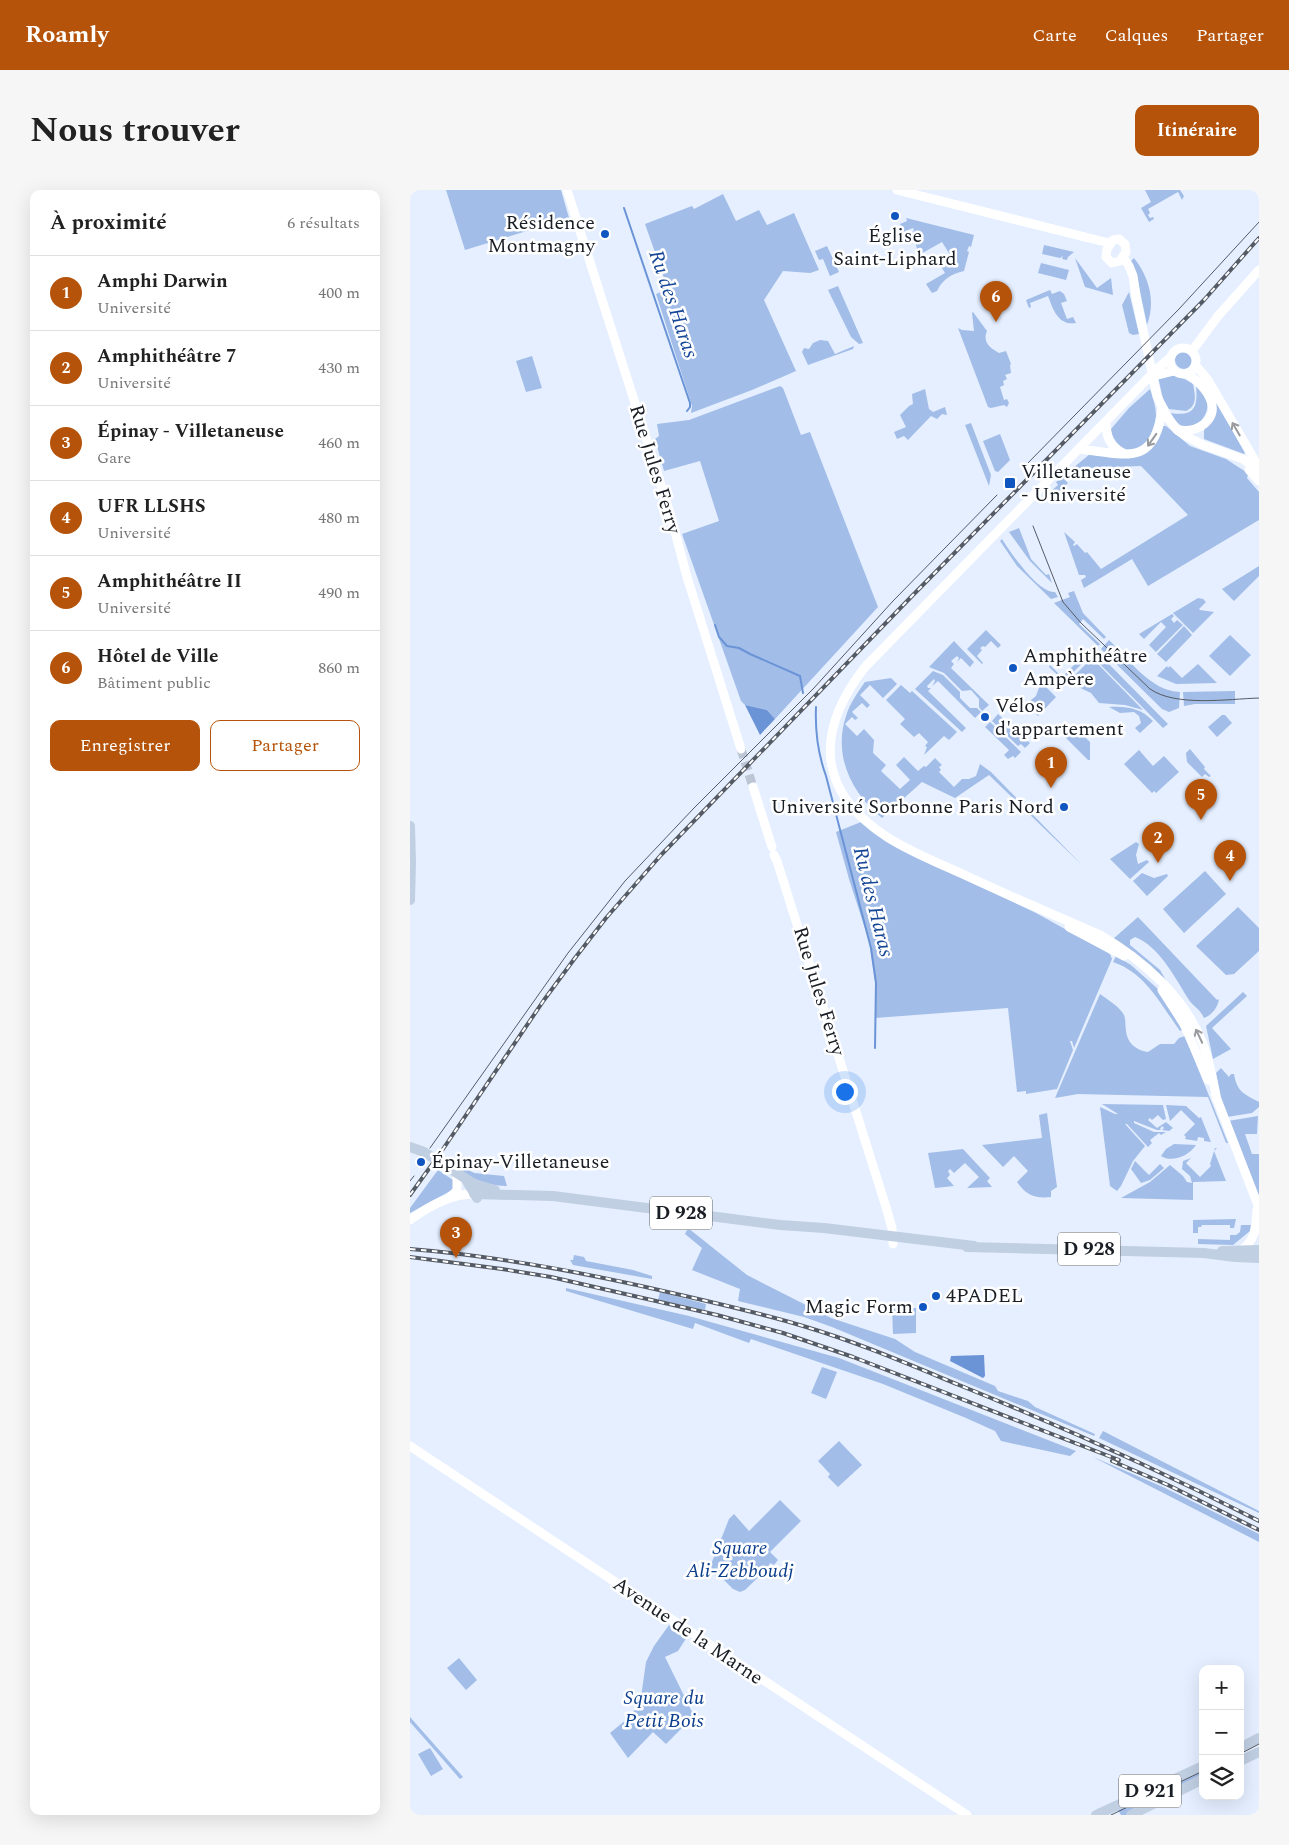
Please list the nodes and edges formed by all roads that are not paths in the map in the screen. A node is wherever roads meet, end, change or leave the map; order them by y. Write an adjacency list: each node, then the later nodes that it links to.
1 (567, 190): 24 (street, Rue Jules Ferry)
2 (897, 190): 3 (street)
3 (1088, 238): 4 (street); 5 (street)
4 (1109, 243): 5 (street); 6 (street)
5 (1106, 253): 6 (street)
6 (1121, 260): 14 (street)
7 (1259, 270): 8 (street)
8 (1192, 351): 9 (street); 10 (street)
9 (1170, 358): 11 (street); 13 (street)
10 (1196, 366): 12 (street); 22 (street, one-way to 10)
11 (1174, 371): 12 (street); 13 (street)
12 (1188, 374): 16 (street)
13 (1150, 377): 15 (street)
14 (1162, 408): 17 (street); 20 (street, one-way to 20)
15 (1106, 422): 19 (street); 20 (street)
16 (1205, 424): 17 (street); 18 (street)
17 (1177, 430): 18 (street)
18 (1203, 445): 21 (street)
19 (1079, 449): 20 (street); 35 (street)
20 (1124, 454)
21 (1234, 457): 22 (street); 23 (street)
22 (1259, 472)
23 (1259, 481)
24 (741, 749)
25 (753, 787): 38 (street, Rue Jules Ferry)
26 (410, 826): 27 (main road)
27 (410, 900)
28 (410, 1147): 29 (main road)
29 (458, 1176): 30 (main road); 31 (main road); 32 (street)
30 (514, 1195): 31 (main road, D 928); 33 (main road, D 928)
31 (473, 1197): 32 (street); 33 (main road, D 928); 34 (street)
32 (448, 1198): 34 (street)
33 (572, 1200): 38 (main road, D 928)
34 (435, 1204): 36 (street)
35 (1258, 1211): 37 (street); 39 (street)
36 (410, 1220)
37 (1259, 1224)
38 (893, 1240): 41 (main road, D 928)
39 (1241, 1250): 40 (main road, D 928); 41 (main road, D 928)
40 (1259, 1250)
41 (1204, 1253): 42 (main road, D 928)
42 (1259, 1258)
43 (410, 1446): 50 (street, Avenue de la Marne)
44 (1259, 1738): 45 (main road)
45 (1244, 1746)
46 (1259, 1752): 47 (main road)
47 (1244, 1759)
48 (1199, 1768): 51 (main road, D 921)
49 (1199, 1781): 52 (main road, D 921)
50 (967, 1815)
51 (1096, 1815)
52 (1131, 1815)

